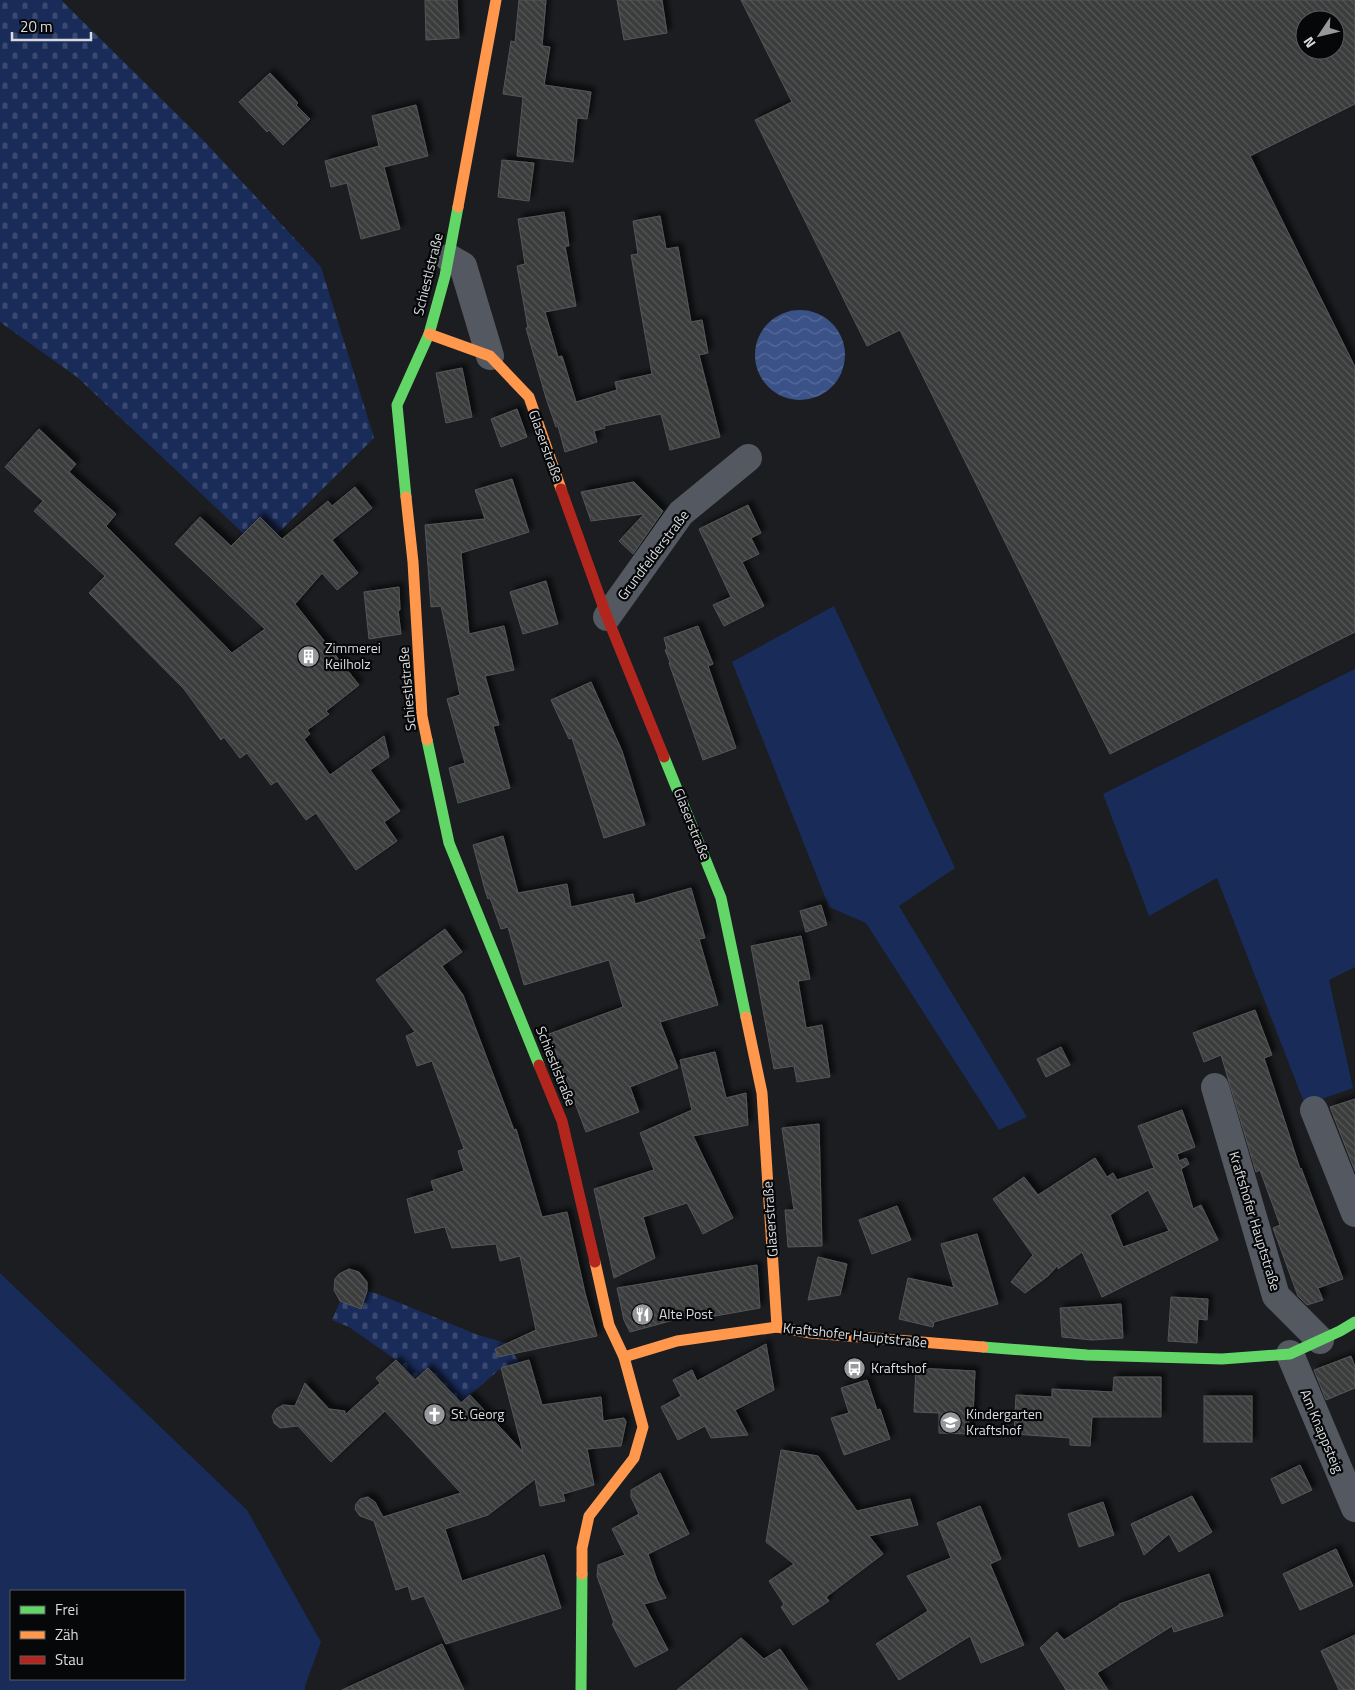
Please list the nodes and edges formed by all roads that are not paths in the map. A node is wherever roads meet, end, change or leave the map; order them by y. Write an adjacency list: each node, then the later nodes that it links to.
1 (496, 0): 2 (street, Schiestlstraße)
2 (449, 258): 3 (street, Schiestlstraße); 4 (street, Glaserstraße)
3 (429, 334): 4 (street, Glaserstraße); 14 (street, Schiestlstraße)
4 (490, 356): 6 (street, Glaserstraße)
5 (748, 458): 6 (street, Grundfelderstraße)
6 (608, 617): 11 (street, Glaserstraße)
7 (1215, 1087): 12 (street, Kraftshofer Hauptstraße)
8 (1314, 1110): 9 (street)
9 (1355, 1213)
10 (1355, 1322): 12 (street, Kraftshofer Hauptstraße)
11 (777, 1327): 13 (street, Kraftshofer Hauptstraße); 14 (street, Kraftshofer Hauptstraße)
12 (1320, 1340): 13 (street, Kraftshofer Hauptstraße)
13 (1290, 1354): 15 (street, Am Knappsteig)
14 (624, 1357): 16 (street)
15 (1355, 1508)
16 (581, 1690)

